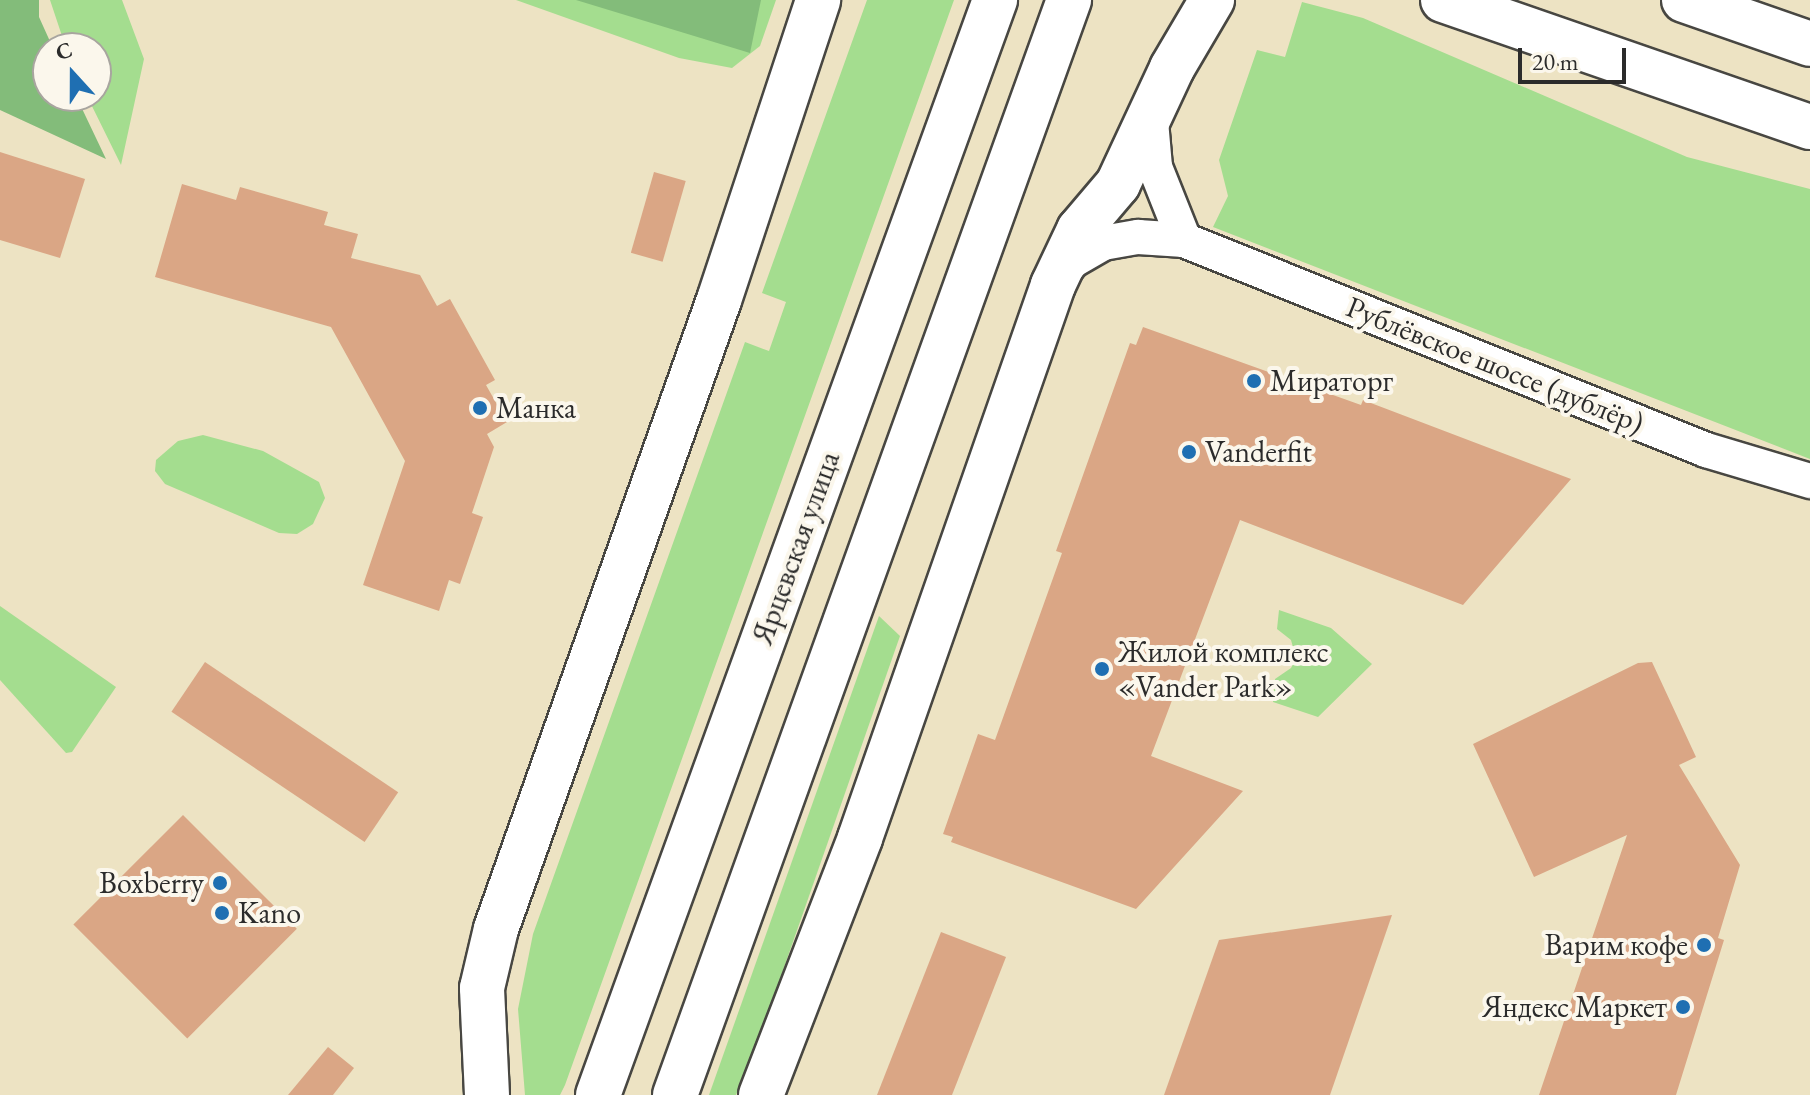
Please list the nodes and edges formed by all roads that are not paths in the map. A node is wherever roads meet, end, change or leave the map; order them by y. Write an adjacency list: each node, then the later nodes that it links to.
1 (818, 0): 15 (main road)
2 (995, 0): 16 (main road, Ярцевская улица)
3 (1069, 0): 17 (main road)
4 (1172, 0): 9 (main road)
5 (1212, 0): 9 (main road)
6 (1443, 0): 11 (main road)
7 (1684, 0): 8 (main road)
8 (1810, 44)
9 (1172, 68): 10 (main road)
10 (1151, 121): 12 (street); 13 (main road)
11 (1810, 127)
12 (1184, 240): 13 (street, Рублёвское шоссе (дублёр)); 14 (street, Рублёвское шоссе (дублёр))
13 (1053, 285): 18 (main road)
14 (1810, 481)
15 (487, 1095)
16 (598, 1095)
17 (675, 1095)
18 (761, 1095)

